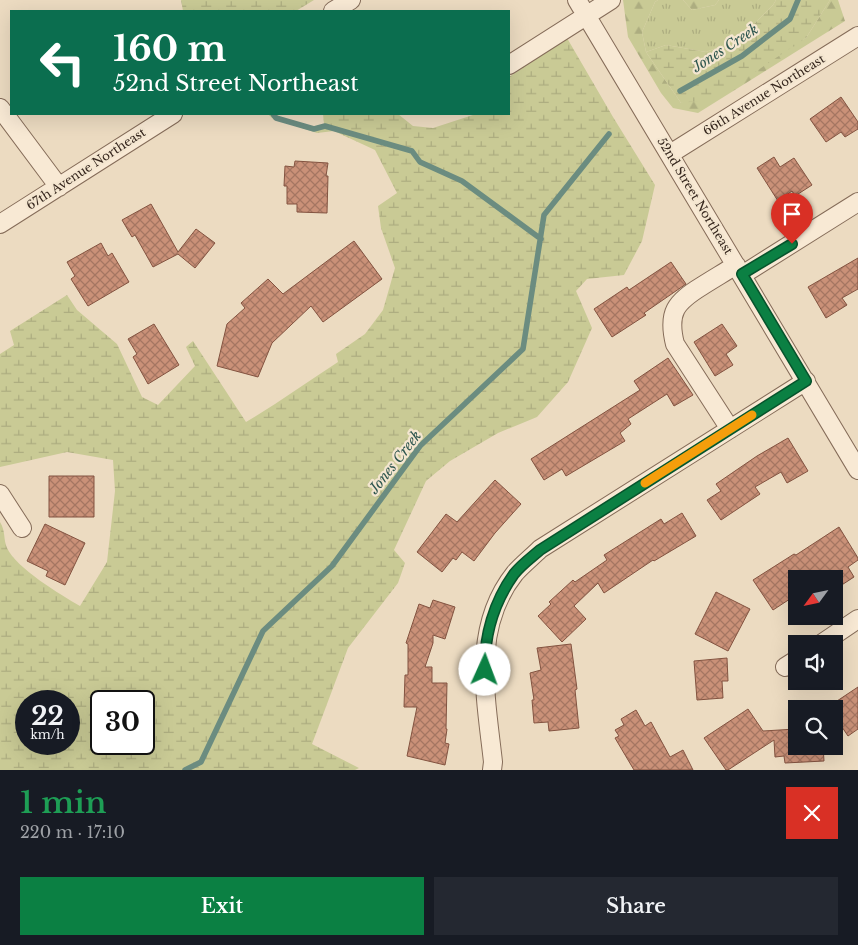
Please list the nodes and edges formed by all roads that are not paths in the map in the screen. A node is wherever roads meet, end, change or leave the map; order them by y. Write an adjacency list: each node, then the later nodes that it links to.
1 (351, 0): 4 (street)
2 (577, 0): 5 (street, 52nd Street Northeast)
3 (611, 0): 5 (street)
4 (336, 10)
5 (586, 16): 7 (street); 10 (street, 52nd Street Northeast)
6 (858, 36): 10 (street, 66th Avenue Northeast)
7 (510, 64)
8 (0, 108): 11 (street)
9 (171, 115): 11 (street, 67th Avenue Northeast)
10 (670, 154): 14 (street, 52nd Street Northeast)
11 (59, 187): 13 (street, 67th Avenue Northeast)
12 (858, 202): 14 (street)
13 (0, 224)
14 (739, 270): 15 (street, 52nd Street Northeast); 16 (street)
15 (806, 381): 16 (street); 17 (street, 52nd Street Northeast)
16 (730, 429): 22 (street)
17 (858, 470)
18 (0, 494): 19 (street)
19 (22, 528)
20 (858, 619): 21 (street)
21 (834, 635)
22 (492, 770)

